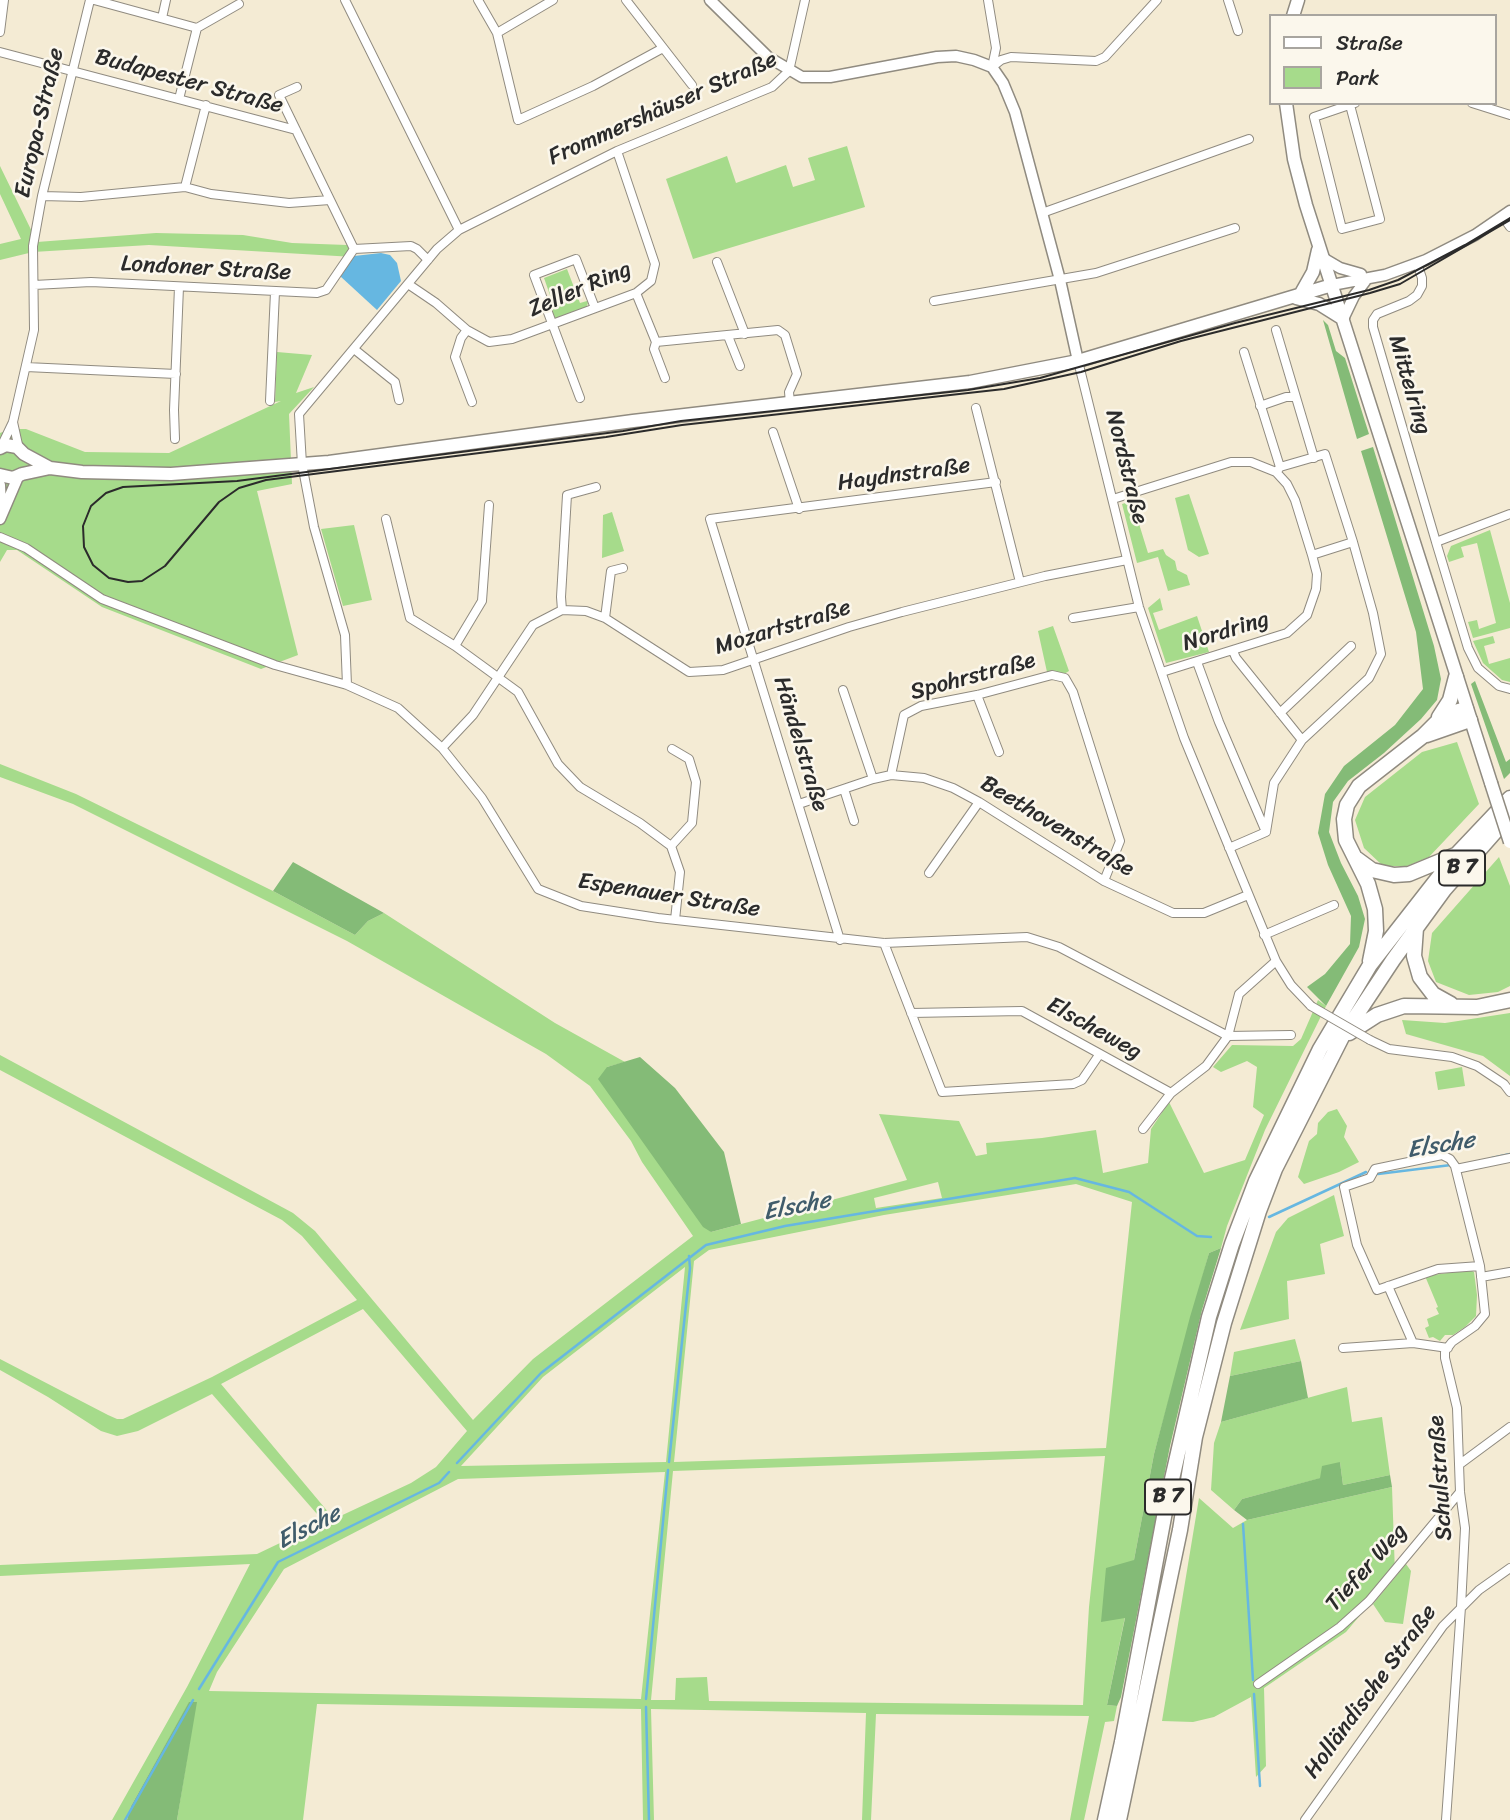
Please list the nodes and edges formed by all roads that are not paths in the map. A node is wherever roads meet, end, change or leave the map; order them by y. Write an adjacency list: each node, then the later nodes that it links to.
1 (4, 0): 17 (street)
2 (92, 0): 14 (street); 23 (street, Europa-Straße)
3 (166, 0): 14 (street)
4 (345, 0): 43 (street)
5 (478, 0): 18 (street)
6 (553, 0): 18 (street)
7 (626, 0): 19 (street)
8 (710, 0): 21 (street)
9 (805, 0): 21 (street)
10 (988, 0): 22 (street)
11 (1157, 0): 22 (street)
12 (1228, 0): 16 (street)
13 (239, 4): 15 (street)
14 (162, 18): 15 (street)
15 (197, 28): 26 (street)
16 (1238, 31)
17 (0, 32)
18 (497, 33): 19 (street)
19 (663, 48): 24 (street)
20 (0, 52): 23 (street, Budapester Straße)
21 (790, 67): 22 (street, Frommershäuser Straße); 35 (street, Frommershäuser Straße)
22 (992, 68): 39 (street, Nordstraße)
23 (72, 71): 26 (street, Budapester Straße); 37 (street, Europa-Straße)
24 (692, 85)
25 (297, 87): 33 (street)
26 (179, 99): 27 (street, Budapester Straße)
27 (206, 105): 33 (street, Budapester Straße); 36 (street)
28 (1286, 105): 45 (main road)
29 (1349, 105): 30 (street)
30 (1352, 105)
31 (1478, 105): 32 (street)
32 (1510, 115)
33 (296, 130): 38 (street)
34 (1249, 139): 39 (street)
35 (617, 151): 43 (street, Frommershäuser Straße); 56 (street, Zeller Ring)
36 (185, 187): 37 (street); 38 (street)
37 (42, 196): 52 (street, Europa-Straße)
38 (330, 200): 44 (street)
39 (1042, 213): 50 (street, Nordstraße)
40 (1506, 214): 42 (street); 48 (street)
41 (1235, 228): 50 (street)
42 (1510, 228)
43 (459, 230): 46 (street, Frommershäuser Straße)
44 (354, 249): 46 (street); 55 (street, Londoner Straße)
45 (1321, 252): 49 (street); 53 (main road); 57 (main road)
46 (428, 260): 51 (street, Frommershäuser Straße)
47 (717, 262): 65 (street)
48 (1417, 263): 49 (street); 107 (street, Mittelring)
49 (1364, 277): 53 (street); 60 (street)
50 (1060, 280): 58 (street); 64 (street, Nordstraße)
51 (408, 284): 62 (street, Zeller Ring); 68 (street, Frommershäuser Straße)
52 (34, 285): 54 (street, Londoner Straße); 73 (street, Europa-Straße)
53 (1332, 285): 57 (main road); 60 (main road)
54 (180, 287): 55 (street, Londoner Straße); 74 (street)
55 (275, 292): 78 (street)
56 (636, 293): 59 (street, Zeller Ring); 67 (street)
57 (1296, 296): 60 (main road); 70 (main road)
58 (934, 301)
59 (595, 308): 61 (street, Zeller Ring); 61 (street)
60 (1343, 319): 123 (main road)
61 (553, 323): 62 (street, Zeller Ring); 77 (street)
62 (467, 330): 80 (street)
63 (1276, 330): 76 (street)
64 (1072, 331): 70 (street); 71 (street, Nordstraße)
65 (745, 334): 66 (street); 81 (street)
66 (728, 336): 67 (street); 72 (street)
67 (656, 342): 75 (street)
68 (354, 349): 79 (street); 90 (street, Frommershäuser Straße)
69 (1244, 352): 82 (street, Nordring)
70 (1100, 355): 71 (main road)
71 (1078, 361): 81 (main road); 98 (street, Nordstraße)
72 (740, 366)
73 (26, 367): 74 (street); 84 (street, Europa-Straße)
74 (176, 374): 86 (street)
75 (665, 378)
76 (1295, 397): 82 (street); 89 (street)
77 (580, 398)
78 (270, 401)
79 (399, 401)
80 (472, 402)
81 (790, 403): 90 (main road)
82 (1260, 406): 92 (street, Nordring)
83 (976, 408): 95 (street)
84 (13, 422): 87 (street, Europa-Straße); 88 (street, Europa-Straße)
85 (774, 432): 100 (street)
86 (175, 439)
87 (1, 448): 88 (main road)
88 (22, 451): 91 (main road); 94 (main road)
89 (1314, 458): 92 (street); 106 (street)
90 (302, 464): 91 (main road); 124 (street, Frommershäuser Straße)
91 (50, 468): 94 (main road)
92 (1278, 470): 98 (street); 108 (street, Nordring)
93 (0, 475): 94 (main road)
94 (20, 475): 102 (street)
95 (996, 482): 100 (street, Haydnstraße); 111 (street, Haydnstraße)
96 (0, 485): 102 (street)
97 (596, 487): 113 (street)
98 (1113, 499): 109 (street, Nordstraße)
99 (489, 505): 116 (street)
100 (799, 509): 104 (street, Haydnstraße)
101 (1510, 514): 107 (street)
102 (1, 517)
103 (386, 519): 116 (street)
104 (710, 519): 119 (street, Händelstraße)
105 (0, 537): 124 (street, Espenauer Straße)
106 (1353, 542): 108 (street); 131 (street)
107 (1436, 542): 125 (street, Mittelring)
108 (1311, 555): 118 (street, Nordring)
109 (1127, 559): 111 (street, Mozartstraße); 112 (street, Nordstraße)
110 (623, 568): 114 (street)
111 (1020, 582): 119 (street, Mozartstraße)
112 (1139, 607): 115 (street); 121 (street, Nordstraße)
113 (562, 610): 114 (street, Mozartstraße); 122 (street)
114 (605, 618): 119 (street, Mozartstraße)
115 (1073, 618)
116 (455, 646): 122 (street)
117 (1350, 646): 128 (street)
118 (1233, 651): 120 (street, Nordring); 128 (street)
119 (754, 661): 139 (street, Händelstraße)
120 (1198, 662): 121 (street, Nordring); 142 (street)
121 (1161, 672): 145 (street, Nordstraße)
122 (499, 677): 132 (street); 144 (street)
123 (1456, 677): 129 (main road); 130 (highway)
124 (347, 685): 132 (street, Espenauer Straße)
125 (1510, 689)
126 (843, 690): 136 (street)
127 (977, 695): 134 (street); 135 (street, Spohrstraße); 149 (street, Spohrstraße)
128 (1280, 713): 131 (street)
129 (1468, 714): 130 (highway); 143 (main road, bridge)
130 (1428, 731): 146 (highway)
131 (1302, 740): 142 (street)
132 (442, 748): 152 (street, Espenauer Straße)
133 (672, 750): 144 (street)
134 (999, 752)
135 (891, 775): 136 (street, Beethovenstraße); 138 (street, Beethovenstraße)
136 (873, 779): 137 (street, Beethovenstraße)
137 (844, 789): 139 (street, Beethovenstraße); 141 (street)
138 (979, 802): 148 (street); 149 (street, Beethovenstraße)
139 (799, 804): 155 (street, Händelstraße)
140 (1509, 804): 147 (highway, B 7); 153 (highway, B 7)
141 (854, 821)
142 (1266, 832): 145 (street)
143 (1510, 842)
144 (671, 846): 152 (street)
145 (1229, 848): 150 (street, Nordstraße)
146 (1352, 852): 147 (highway); 158 (highway)
147 (1456, 855): 158 (highway, B 7)
148 (929, 873)
149 (1104, 881): 150 (street, Beethovenstraße)
150 (1248, 895): 154 (street, Nordstraße)
151 (1334, 905): 154 (street)
152 (675, 920): 155 (street, Espenauer Straße)
153 (1417, 923): 160 (highway); 164 (highway, B 7)
154 (1265, 935): 157 (street, Nordstraße)
155 (840, 940): 156 (street, Espenauer Straße)
156 (884, 943): 161 (street); 163 (street, Espenauer Straße)
157 (1276, 961): 163 (street); 166 (street, Nordstraße, bridge)
158 (1370, 965): 184 (highway, B 7)
159 (1510, 1000): 160 (highway)
160 (1459, 1006): 164 (highway)
161 (911, 1013): 165 (street, Elscheweg); 165 (street)
162 (1291, 1035): 163 (street, Espenauer Straße)
163 (1228, 1036): 167 (street)
164 (1342, 1037): 185 (highway, B 7)
165 (1099, 1055): 167 (street, Elscheweg)
166 (1510, 1092)
167 (1171, 1093): 168 (street)
168 (1143, 1129)
169 (1510, 1158): 170 (street)
170 (1453, 1165): 171 (street); 174 (street)
171 (1480, 1266): 173 (street); 174 (street)
172 (1510, 1272): 173 (street)
173 (1481, 1276): 177 (street)
174 (1388, 1286): 175 (street)
175 (1413, 1343): 176 (street); 177 (street)
176 (1343, 1348)
177 (1448, 1348): 179 (street, Schulstraße)
178 (1510, 1427): 179 (street)
179 (1460, 1464): 180 (street, Schulstraße)
180 (1460, 1492): 182 (street, Schulstraße); 183 (street, Tiefer Weg)
181 (1510, 1568): 182 (street, Holländische Straße)
182 (1461, 1607): 186 (street, Holländische Straße); 187 (street, Schulstraße)
183 (1258, 1684)
184 (1105, 1820)
185 (1119, 1820)
186 (1306, 1820)
187 (1446, 1820)

